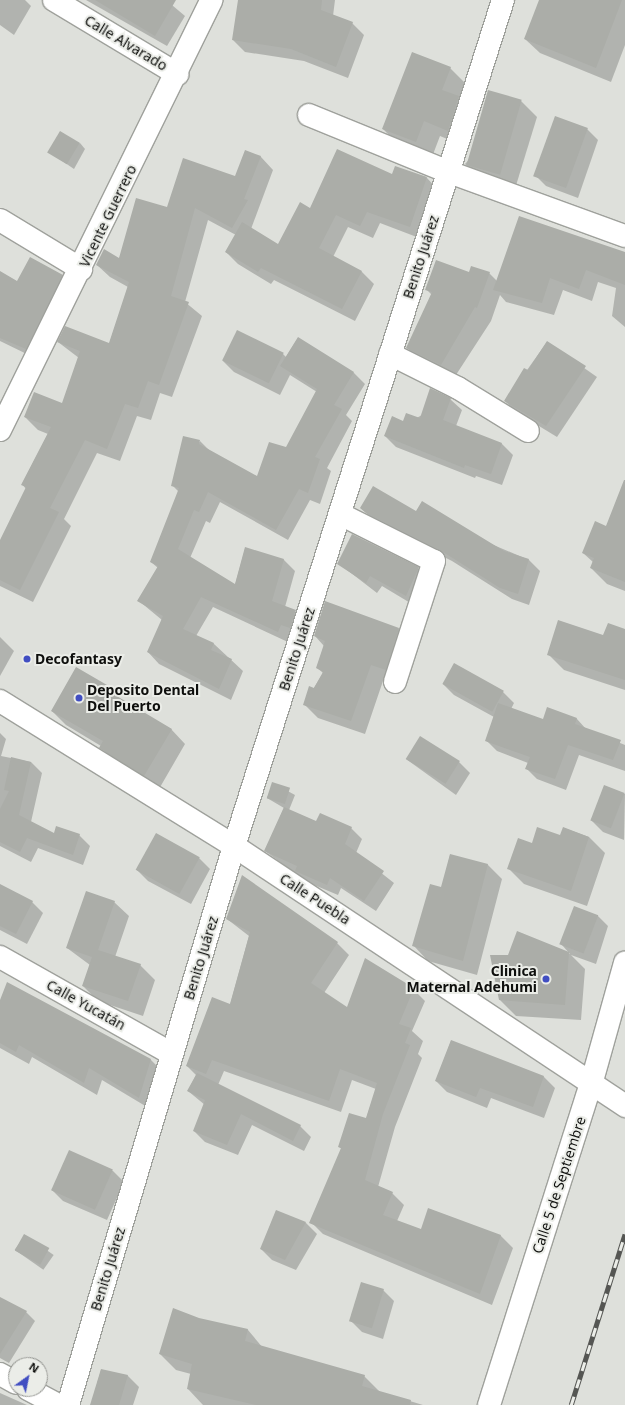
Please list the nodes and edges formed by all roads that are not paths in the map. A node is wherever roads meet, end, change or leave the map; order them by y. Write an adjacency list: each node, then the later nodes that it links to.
1 (54, 0): 4 (street, Calle Alvarado)
2 (212, 0): 4 (street, Vicente Guerrero)
3 (503, 0): 6 (street, Benito Juárez)
4 (177, 74): 9 (street, Vicente Guerrero)
5 (309, 115): 6 (street)
6 (448, 172): 8 (street); 10 (street, Benito Juárez)
7 (0, 220): 9 (street)
8 (625, 236)
9 (81, 269): 11 (street, Vicente Guerrero)
10 (390, 354): 12 (street); 13 (street, Benito Juárez)
11 (0, 430)
12 (528, 431)
13 (340, 514): 14 (street); 16 (street, Benito Juárez)
14 (395, 682)
15 (0, 701): 16 (street, Calle Puebla)
16 (234, 846): 19 (street, Benito Juárez); 20 (street, Calle Puebla)
17 (0, 957): 19 (street, Calle Yucatán)
18 (625, 963): 20 (street, Calle 5 de Septiembre)
19 (172, 1054): 24 (street, Benito Juárez)
20 (592, 1081): 21 (street, Calle Puebla); 25 (street, Calle 5 de Septiembre)
21 (625, 1106)
22 (43, 1397): 23 (street)
23 (58, 1405)
24 (68, 1405)
25 (489, 1405)

